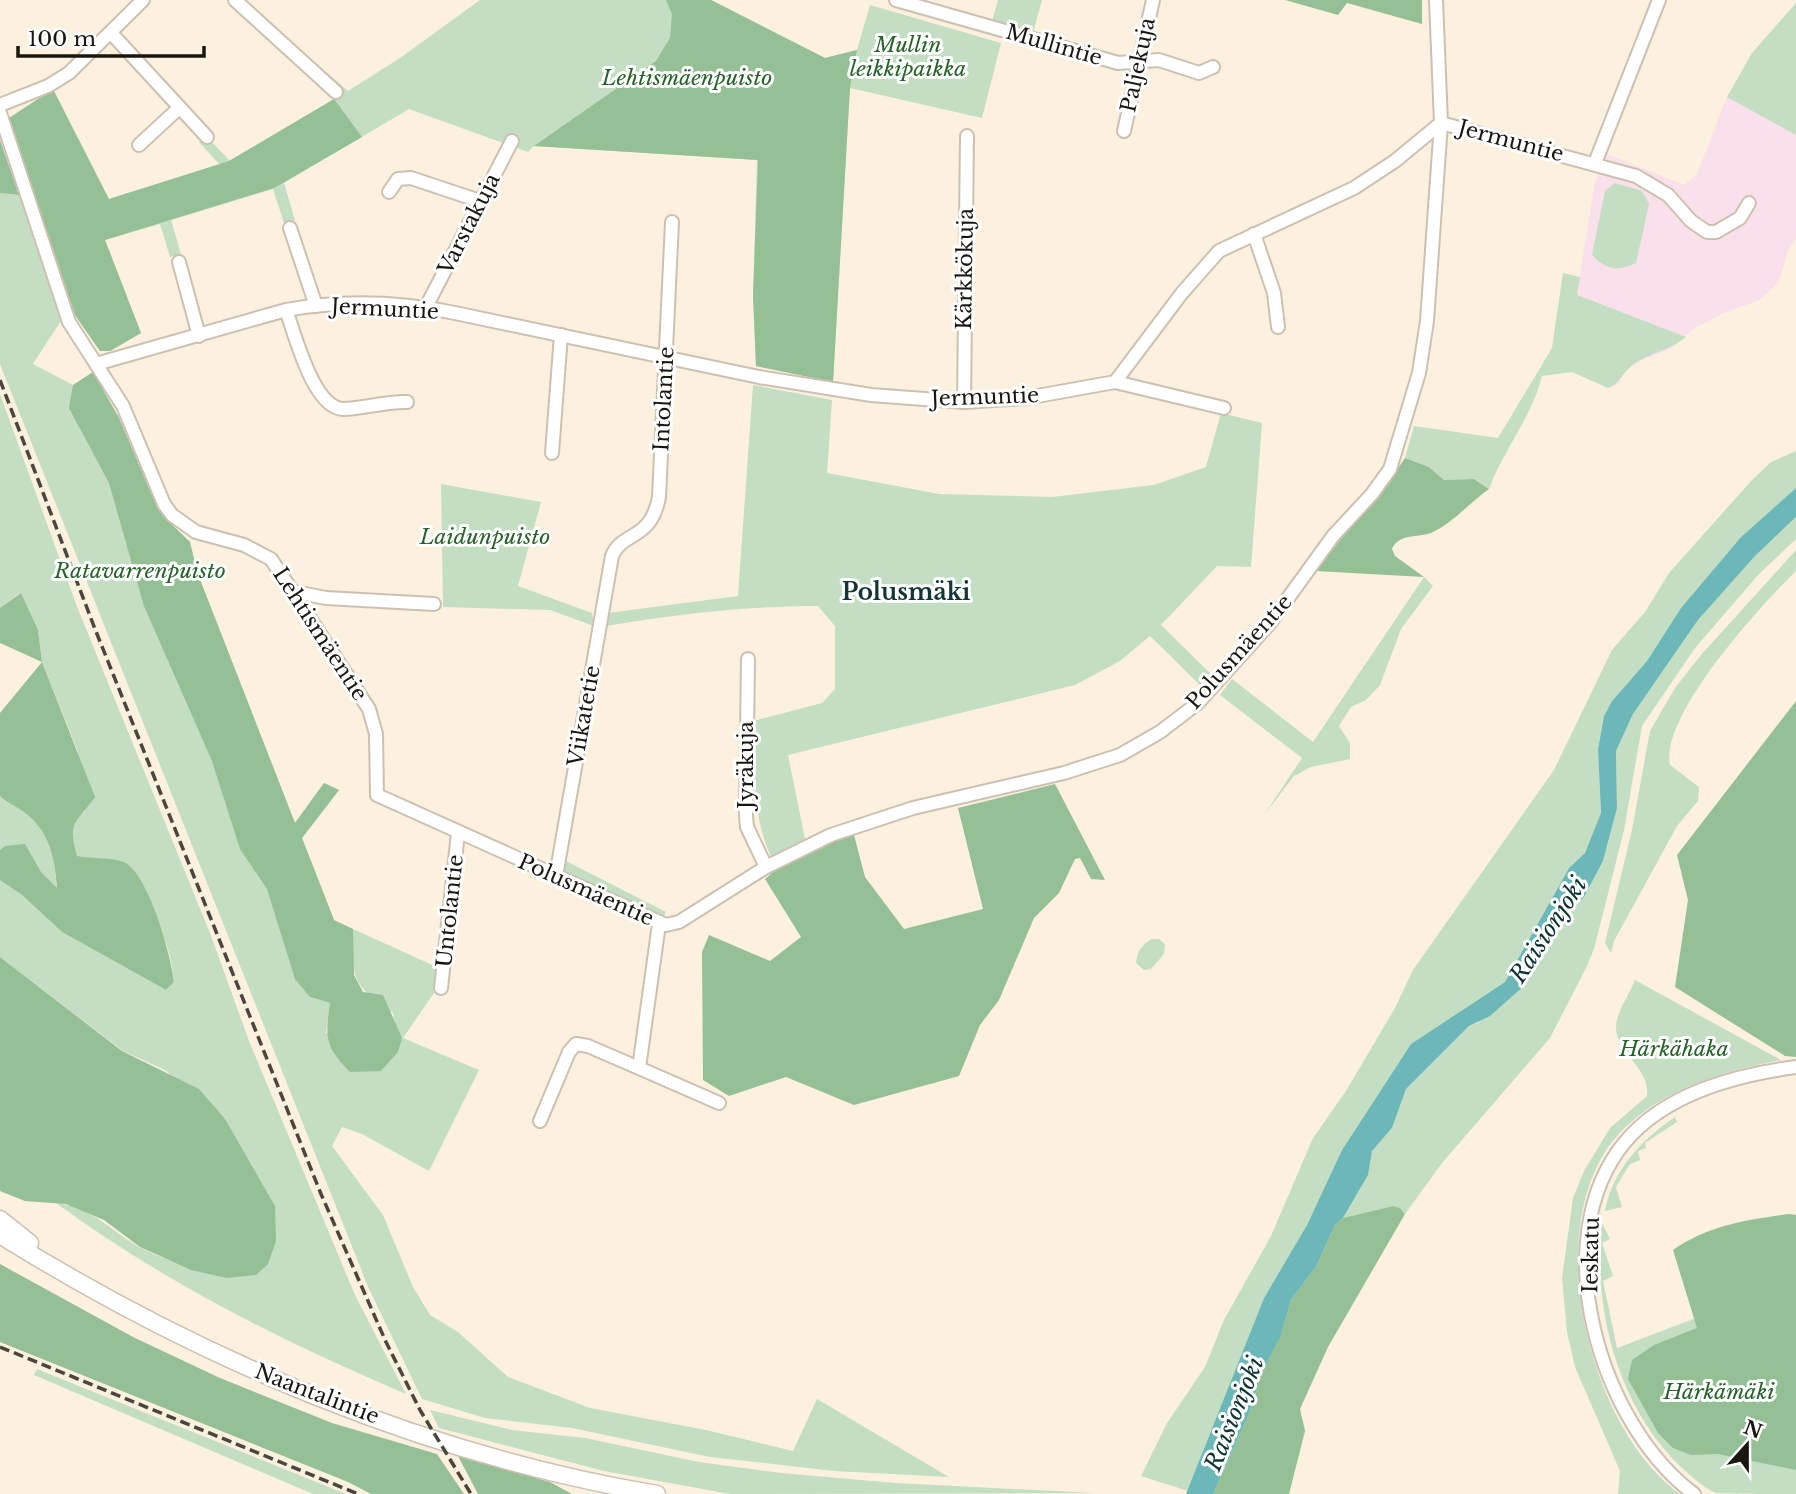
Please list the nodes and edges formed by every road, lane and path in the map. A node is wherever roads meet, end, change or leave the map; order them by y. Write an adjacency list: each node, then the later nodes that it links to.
1 (235, 0): 10 (street)
2 (896, 0): 8 (street, Mullintie)
3 (1153, 0): 8 (street, Paljekuja)
4 (1436, 0): 14 (street, Polusmäentie)
5 (1659, 0): 20 (street)
6 (138, 2): 7 (street)
7 (112, 34): 11 (street); 12 (street)
8 (1138, 62): 9 (street, Mullintie); 15 (street, Paljekuja)
9 (1213, 67)
10 (336, 92)
11 (0, 105)
12 (180, 108): 17 (street); 19 (street)
13 (0, 113): 35 (street, Lehtismäentie)
14 (1441, 123): 20 (street, Jermuntie); 26 (street, Jermuntie); 47 (street, Polusmäentie)
15 (1124, 131)
16 (967, 136): 38 (street, Kärkkökuja)
17 (207, 137)
18 (512, 141): 22 (street, Varstakuja)
19 (139, 145)
20 (1595, 163): 23 (street, Jermuntie)
21 (389, 192): 22 (street)
22 (480, 201): 29 (street, Varstakuja)
23 (1749, 203)
24 (672, 222): 34 (street, Intolantie)
25 (289, 228): 28 (street)
26 (1254, 234): 31 (street); 36 (street, Jermuntie)
27 (179, 262): 33 (street)
28 (316, 306): 29 (street, Jermuntie); 30 (street, Jermuntie)
29 (426, 307): 32 (street, Jermuntie)
30 (286, 310): 33 (street, Jermuntie); 37 (street)
31 (1278, 327)
32 (561, 335): 34 (street, Jermuntie); 40 (street)
33 (199, 336): 35 (street, Jermuntie)
34 (667, 356): 38 (street, Jermuntie); 41 (street, Intolantie)
35 (96, 364): 42 (street, Lehtismäentie)
36 (1115, 382): 38 (street, Jermuntie); 39 (street)
37 (407, 402)
38 (964, 402)
39 (1224, 408)
40 (552, 453)
41 (612, 556): 48 (street, Viikatetie)
42 (295, 592): 43 (street); 45 (street, Lehtismäentie)
43 (434, 604)
44 (748, 659): 47 (street, Jyräkuja)
45 (377, 796): 46 (street, Polusmäentie)
46 (458, 833): 48 (street, Polusmäentie); 50 (street, Untolantie)
47 (766, 867): 49 (street, Polusmäentie)
48 (556, 876): 49 (street, Polusmäentie)
49 (659, 924): 52 (street)
50 (441, 988)
51 (1796, 1067): 59 (street, Ieskatu)
52 (639, 1068): 53 (street); 54 (street)
53 (719, 1102)
54 (540, 1121)
55 (0, 1219): 57 (main road)
56 (0, 1236): 57 (main road, Naantalintie)
57 (71, 1276): 58 (main road, Naantalintie)
58 (657, 1494)
59 (1694, 1494)

